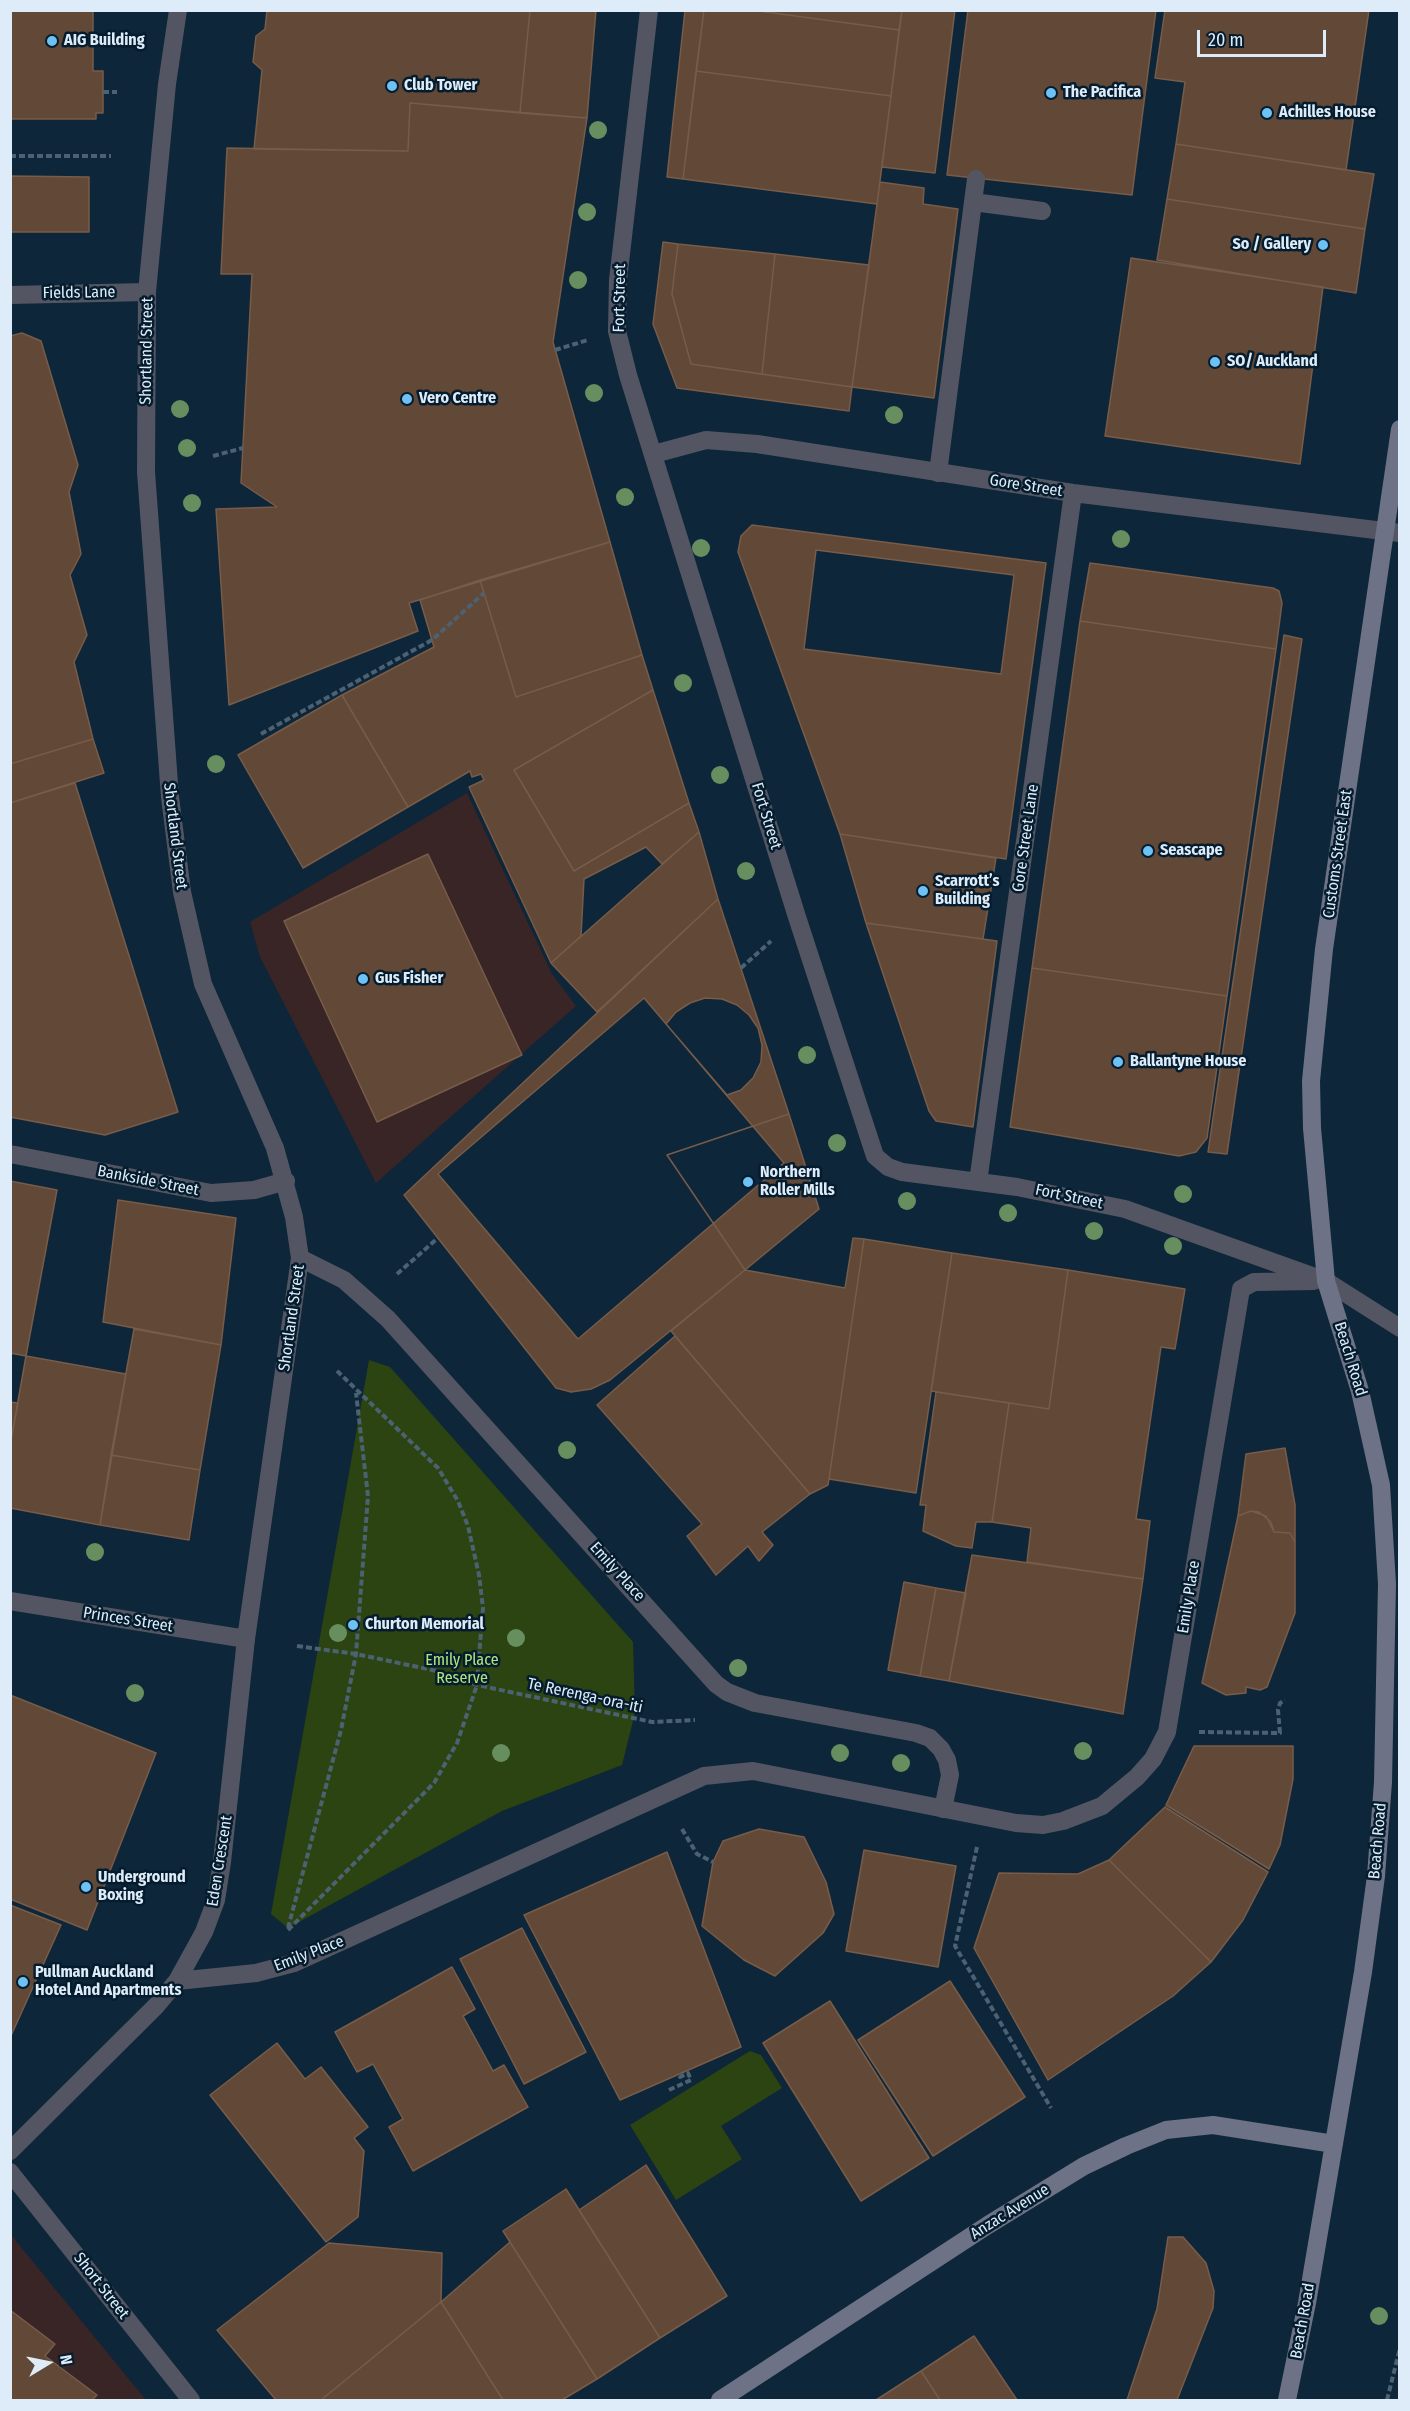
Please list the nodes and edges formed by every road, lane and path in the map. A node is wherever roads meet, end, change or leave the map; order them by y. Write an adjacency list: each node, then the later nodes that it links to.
1 (178, 10): 10 (street, Shortland Street)
2 (649, 10): 14 (street, Fort Street)
3 (103, 92): 4 (path)
4 (117, 92)
5 (10, 156): 6 (path)
6 (111, 156)
7 (976, 178): 8 (street)
8 (973, 202): 9 (street); 16 (street)
9 (1042, 211)
10 (147, 292): 11 (street, Fields Lane); 24 (street, Shortland Street)
11 (10, 294)
12 (1400, 429): 18 (main road, Customs Street East)
13 (243, 448): 15 (path)
14 (654, 454): 16 (street, Gore Street); 21 (street, Fort Street)
15 (213, 456)
16 (938, 473): 17 (street, Gore Street)
17 (1073, 493): 18 (street, Gore Street); 25 (street, Gore Street Lane)
18 (1392, 532): 29 (main road, Customs Street East)
19 (484, 593): 20 (path)
20 (261, 734)
21 (797, 917): 22 (path); 25 (street, Fort Street)
22 (741, 968)
23 (10, 1154): 24 (street, Bankside Street)
24 (286, 1181): 27 (street, Shortland Street)
25 (978, 1182): 29 (street, Fort Street)
26 (438, 1238): 28 (path)
27 (300, 1258): 34 (street, Shortland Street); 41 (street, Emily Place)
28 (397, 1274)
29 (1326, 1281): 30 (street, Fort Street); 41 (street, Emily Place); 51 (main road, Beach Road)
30 (1400, 1328)
31 (335, 1369): 32 (path)
32 (356, 1392): 36 (path); 37 (path)
33 (10, 1601): 34 (street, Princes Street)
34 (246, 1639): 47 (street, Eden Crescent)
35 (297, 1646): 36 (path, Te Rerenga-ora-iti)
36 (356, 1654): 37 (path, Te Rerenga-ora-iti); 45 (path)
37 (477, 1685): 39 (path, Te Rerenga-ora-iti); 45 (path)
38 (1285, 1700): 40 (path)
39 (695, 1720)
40 (1193, 1732)
41 (943, 1809): 47 (street, Emily Place)
42 (682, 1829): 44 (path)
43 (978, 1846): 50 (path)
44 (714, 1862)
45 (288, 1928): 46 (path)
46 (287, 1934)
47 (177, 1982): 52 (street, Eden Crescent)
48 (678, 2074): 49 (path)
49 (669, 2090)
50 (1051, 2108)
51 (1334, 2144): 56 (main road, Anzac Avenue); 57 (main road, Beach Road)
52 (10, 2151)
53 (10, 2172): 55 (street, Short Street)
54 (1400, 2348): 58 (path)
55 (191, 2400)
56 (720, 2400)
57 (1287, 2400)
58 (1387, 2400)

